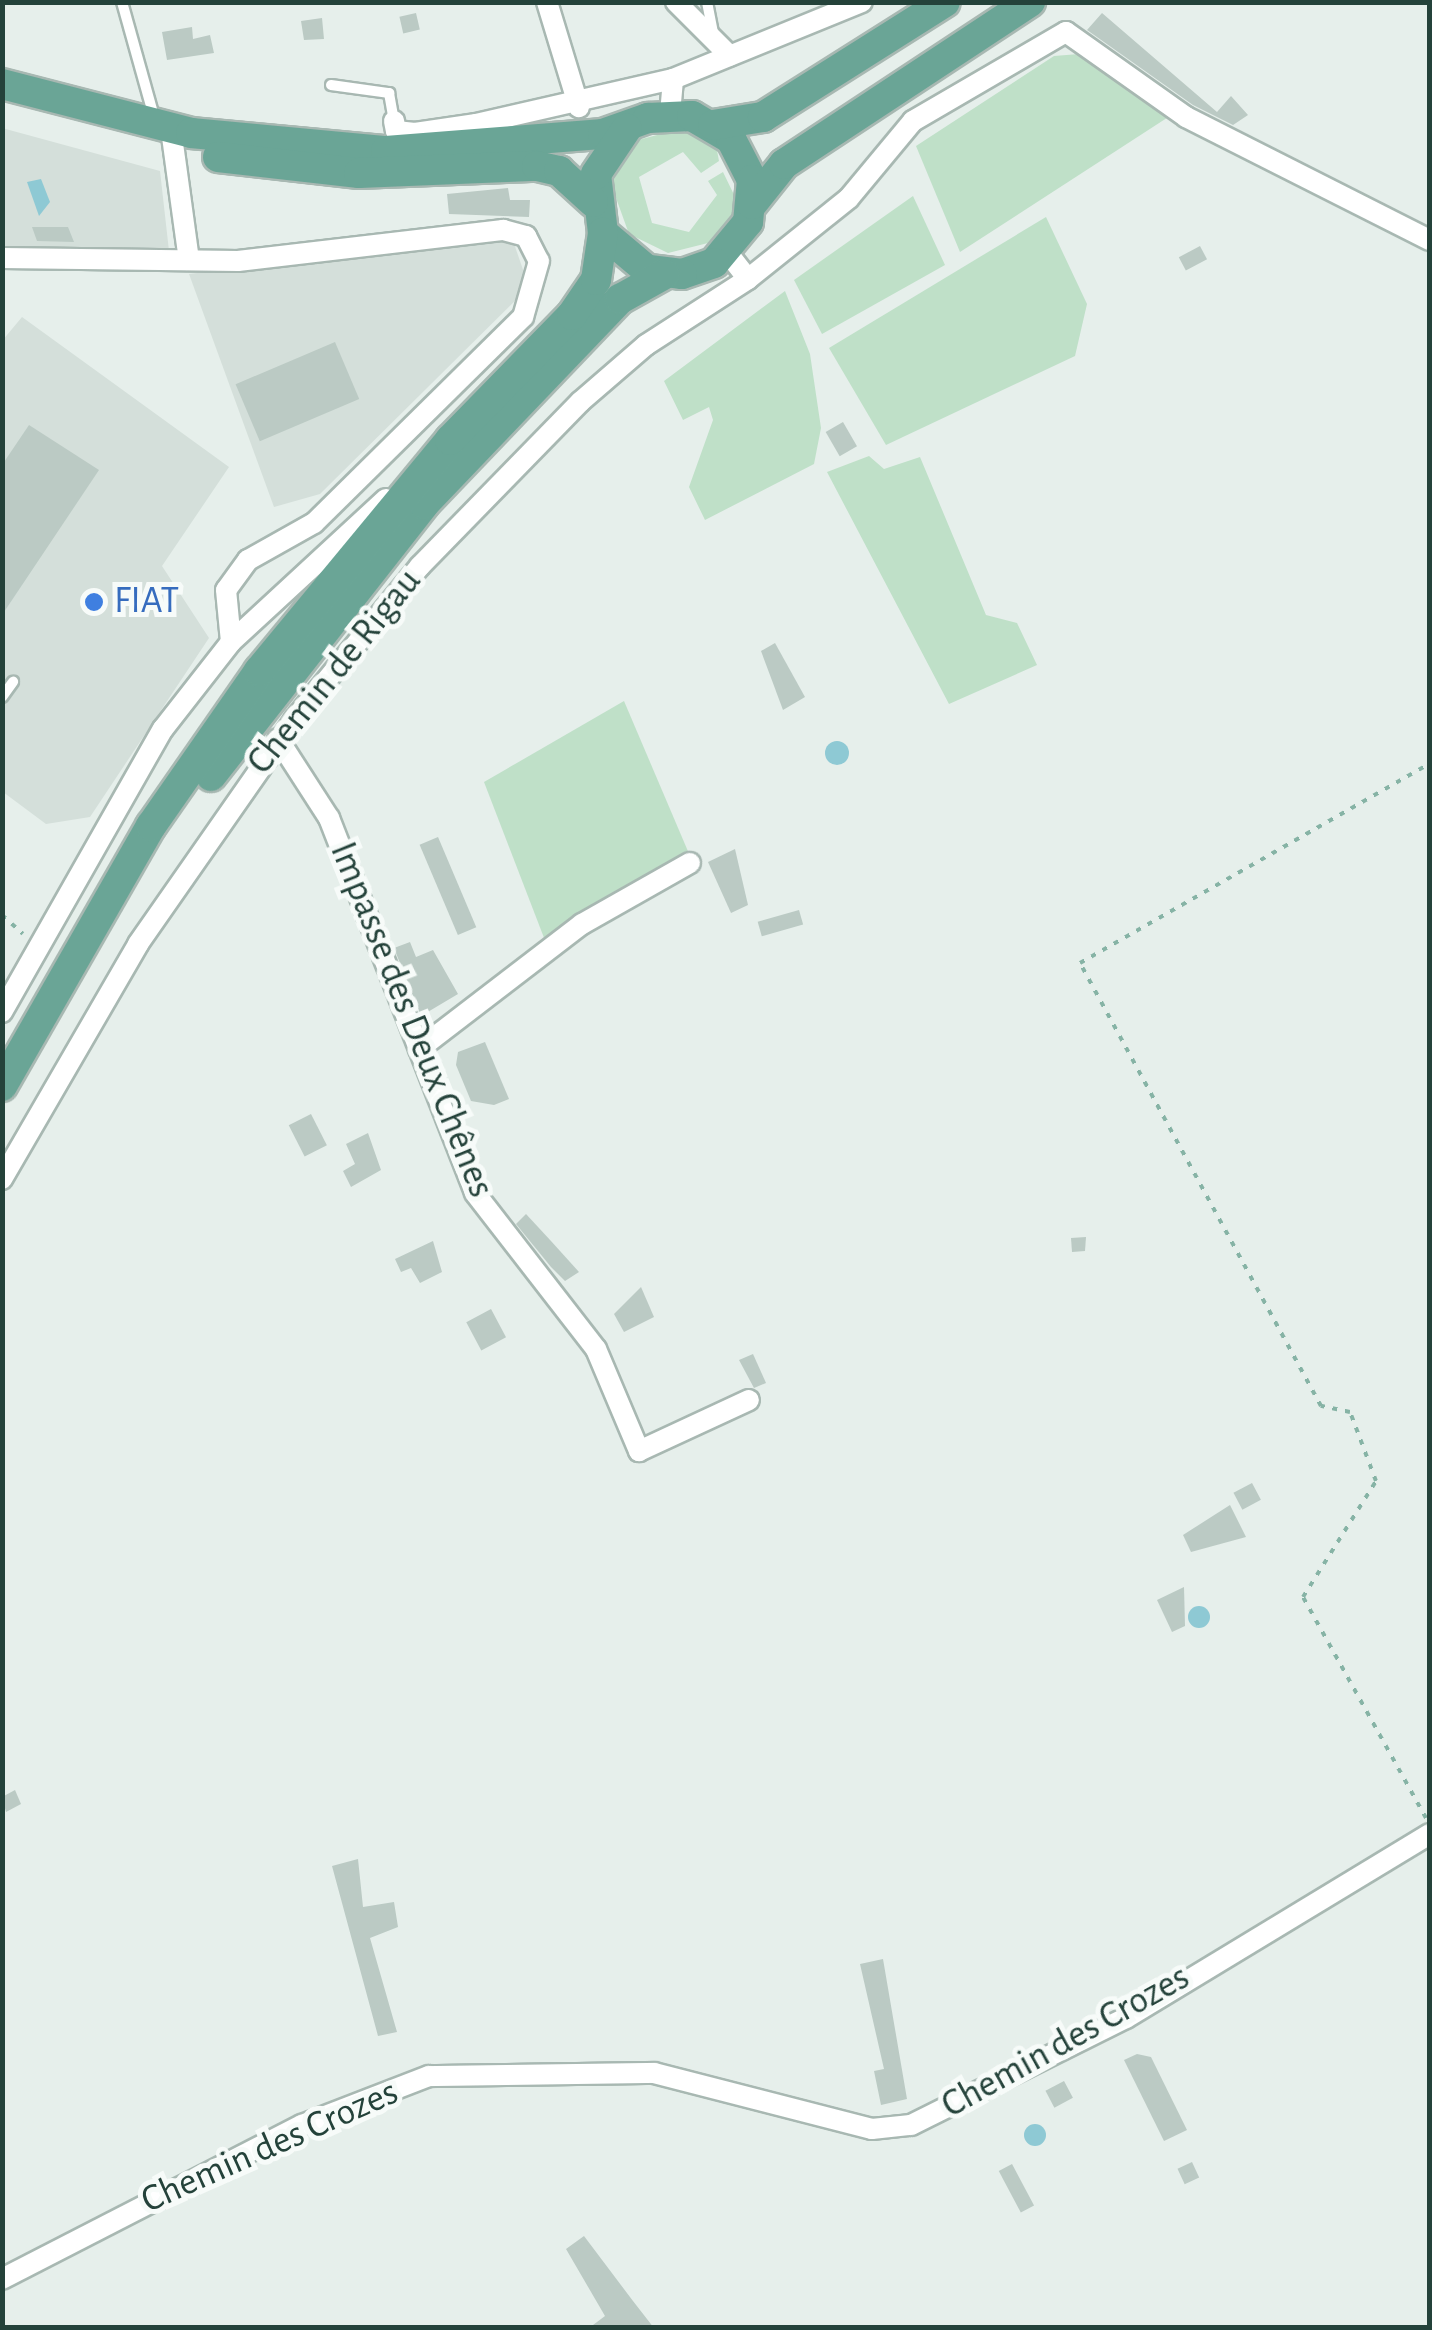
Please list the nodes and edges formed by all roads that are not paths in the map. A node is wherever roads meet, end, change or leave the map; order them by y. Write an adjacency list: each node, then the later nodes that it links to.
1 (122, 2): 18 (lane)
2 (547, 2): 13 (street)
3 (676, 2): 8 (street)
4 (707, 2): 8 (lane)
5 (862, 2): 8 (street)
6 (945, 2): 16 (main road)
7 (1030, 2): 20 (main road)
8 (722, 50): 9 (street)
9 (672, 79): 13 (street); 14 (street)
10 (2, 84): 18 (main road)
11 (330, 85): 15 (lane)
12 (2, 102): 18 (main road)
13 (579, 107): 15 (street)
14 (670, 114): 16 (main road); 17 (main road)
15 (394, 121)
16 (713, 125): 20 (main road)
17 (628, 128): 18 (main road); 19 (main road)
18 (167, 135): 19 (main road); 25 (street)
19 (594, 202): 21 (main road)
20 (752, 204): 23 (main road)
21 (603, 233): 26 (main road); 28 (main road)
22 (1430, 240): 27 (street, Chemin de Rigau)
23 (728, 253): 26 (main road); 27 (street)
24 (2, 258): 25 (street)
25 (189, 260): 29 (street)
26 (665, 274): 34 (main road)
27 (748, 279): 32 (street, Chemin de Rigau)
28 (450, 440): 29 (street); 34 (main road)
29 (231, 642): 35 (street)
30 (13, 682): 31 (lane)
31 (2, 696)
32 (278, 739): 36 (street, Impasse des Deux Chênes); 38 (street, Chemin de Rigau)
33 (690, 863): 36 (street)
34 (68, 972): 37 (main road)
35 (6, 999)
36 (419, 1050): 39 (street, Impasse des Deux Chênes)
37 (2, 1086)
38 (2, 1179)
39 (749, 1400)
40 (1430, 1834): 41 (street, Chemin des Crozes)
41 (2, 2280)

